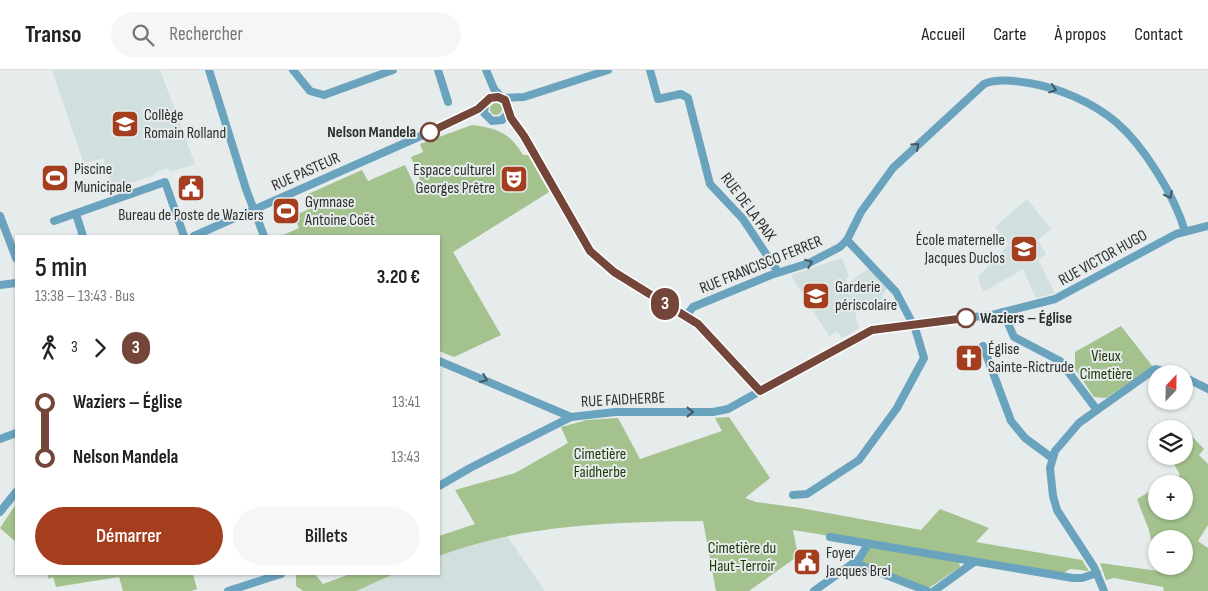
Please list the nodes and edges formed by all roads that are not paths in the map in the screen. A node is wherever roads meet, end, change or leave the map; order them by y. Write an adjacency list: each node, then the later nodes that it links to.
1 (209, 70): 15 (street)
2 (293, 70): 3 (street)
3 (392, 70)
4 (438, 70): 10 (street)
5 (486, 70): 9 (street); 11 (street)
6 (608, 70): 8 (street)
7 (650, 70): 27 (street, RUE DE LA PAIX)
8 (524, 97): 9 (street); 12 (street)
9 (502, 98): 11 (street); 12 (street)
10 (448, 102)
11 (486, 102): 13 (street); 14 (street, RUE PASTEUR)
12 (509, 110): 13 (street); 31 (street)
13 (488, 118): 14 (street, RUE PASTEUR)
14 (457, 120): 15 (street, RUE PASTEUR)
15 (254, 211): 23 (street, RUE PASTEUR); 24 (street)
16 (76, 214): 18 (street); 21 (street); 22 (street)
17 (0, 216): 26 (street)
18 (54, 221)
19 (1208, 226): 20 (street, RUE VICTOR HUGO)
20 (1185, 231): 25 (street, RUE FRANCISCO FERRER, one-way to 20); 30 (street, RUE VICTOR HUGO)
21 (83, 235)
22 (184, 235)
23 (196, 235)
24 (264, 235)
25 (847, 240): 27 (street, RUE FRANCISCO FERRER, one-way to 25); 32 (street)
26 (15, 255)
27 (778, 272): 31 (street, RUE FRANCISCO FERRER)
28 (15, 283): 29 (street)
29 (0, 285)
30 (1003, 312): 32 (street, RUE VICTOR HUGO); 39 (street)
31 (686, 316): 38 (street)
32 (913, 324): 38 (street, RUE FAIDHERBE); 46 (street)
33 (982, 346): 43 (street)
34 (440, 361): 40 (street, one-way to 40)
35 (1148, 374): 39 (street)
36 (1193, 382): 37 (street)
37 (1208, 389)
38 (760, 391): 40 (street, RUE FAIDHERBE, one-way to 38)
39 (1097, 410): 43 (street)
40 (571, 417): 44 (street, RUE FAIDHERBE)
41 (15, 433): 42 (street)
42 (0, 439)
43 (1052, 458): 52 (street)
44 (440, 485)
45 (15, 493): 47 (street)
46 (793, 495)
47 (0, 512)
48 (830, 537): 49 (street)
49 (868, 544): 50 (street); 51 (street)
50 (855, 562): 55 (street); 56 (street)
51 (974, 562): 52 (street); 57 (street)
52 (1097, 573): 58 (street)
53 (278, 575): 54 (street)
54 (228, 591)
55 (814, 591)
56 (927, 591)
57 (934, 591)
58 (1104, 591)

